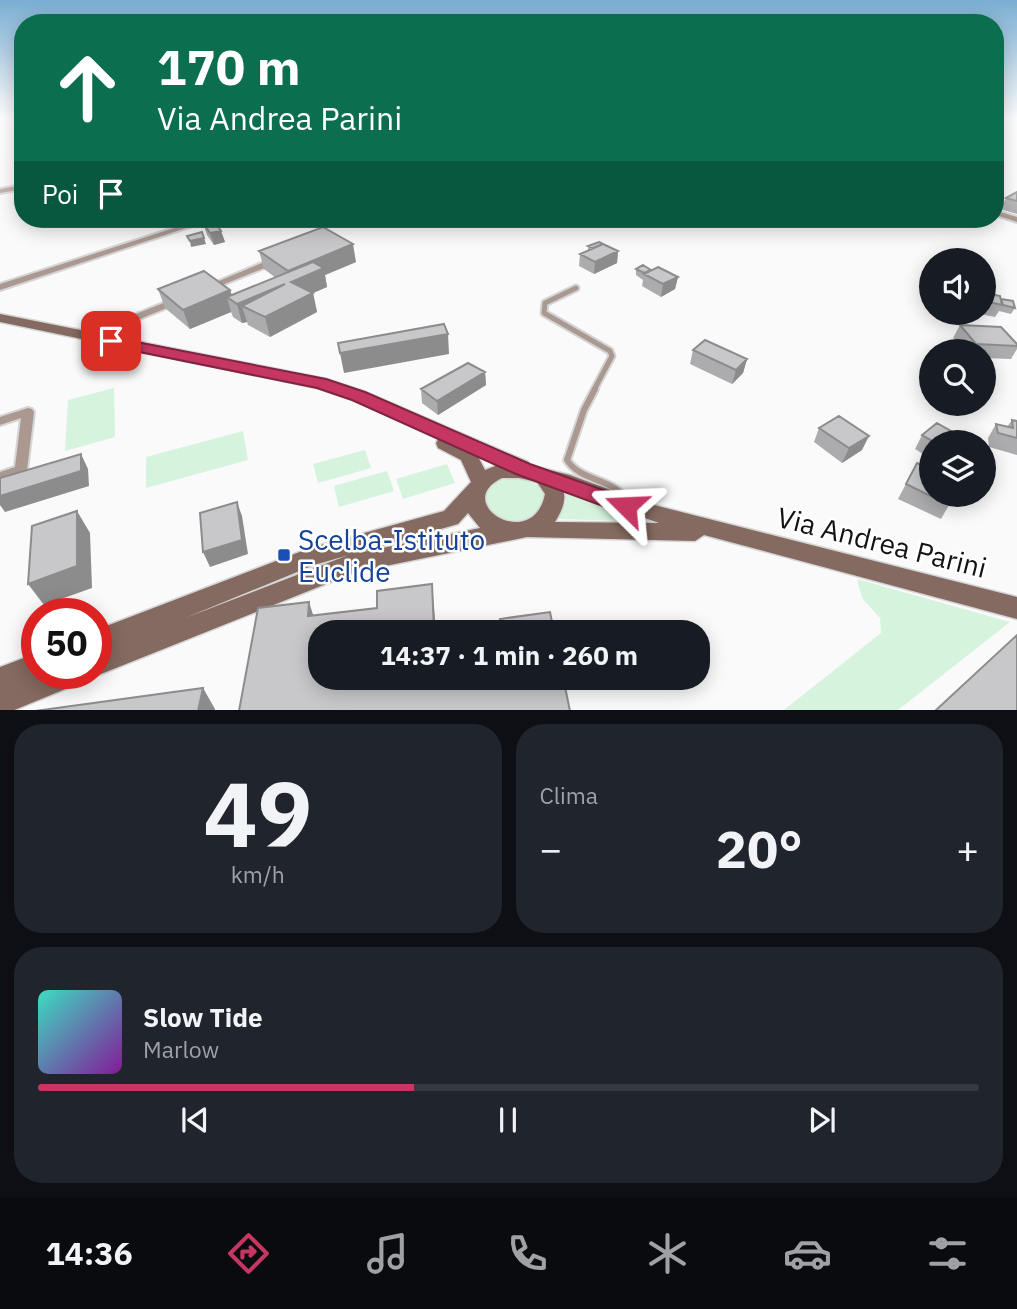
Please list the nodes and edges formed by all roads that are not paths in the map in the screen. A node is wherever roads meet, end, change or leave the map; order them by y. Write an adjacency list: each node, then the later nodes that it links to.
1 (181, 228): 3 (street)
2 (291, 253): 5 (street)
3 (0, 287)
4 (576, 288): 14 (lane)
5 (202, 290)
6 (189, 295): 8 (street)
7 (0, 318): 8 (main road)
8 (87, 337): 9 (main road)
9 (270, 375): 11 (main road); 13 (main road)
10 (0, 421): 12 (street)
11 (529, 470): 13 (main road); 14 (main road); 15 (main road)
12 (0, 477)
13 (478, 486): 15 (main road); 18 (main road)
14 (626, 506): 16 (main road)
15 (518, 530): 16 (main road); 19 (main road)
16 (732, 535): 17 (main road, Via Andrea Parini)
17 (1017, 608)
18 (112, 636)
19 (112, 658)
20 (21, 671): 21 (main road)
21 (0, 680)
22 (33, 689): 23 (main road)
23 (0, 702)

